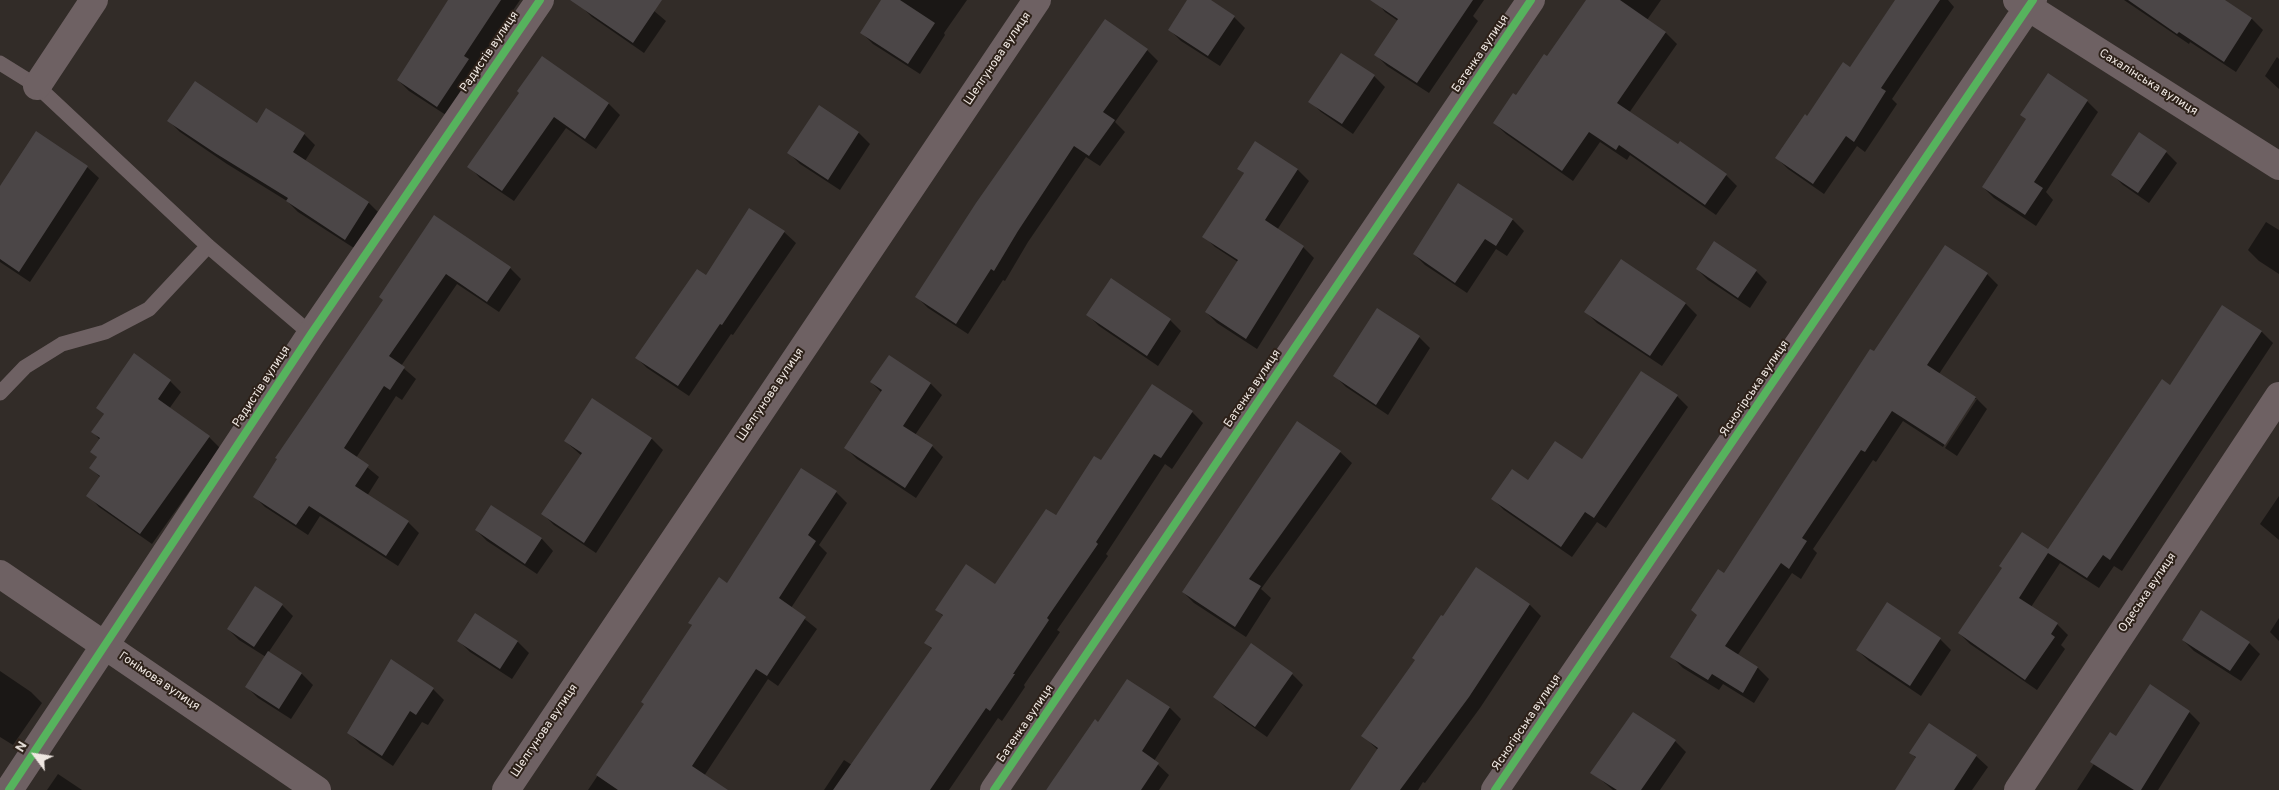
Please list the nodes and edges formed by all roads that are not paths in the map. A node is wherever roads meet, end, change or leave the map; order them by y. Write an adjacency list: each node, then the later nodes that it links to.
1 (94, 0): 7 (street)
2 (540, 0): 10 (street, Радистів вулиця)
3 (1037, 0): 17 (street, Шелгунова вулиця)
4 (1531, 0): 18 (street, Батенка вулиця)
5 (2026, 3): 8 (street, Сахалінська вулиця); 19 (street, Ясногірська вулиця)
6 (0, 63): 7 (lane)
7 (37, 86): 9 (lane)
8 (2279, 166)
9 (208, 246): 10 (lane); 11 (lane)
10 (311, 334): 14 (street, Радистів вулиця)
11 (0, 393)
12 (2279, 396): 20 (street, Одеська вулиця)
13 (0, 574): 14 (street, Гонімова вулиця)
14 (106, 645): 15 (street, Радистів вулиця); 16 (street, Гонімова вулиця)
15 (9, 790)
16 (317, 790)
17 (506, 790)
18 (994, 790)
19 (1495, 790)
20 (2018, 790)

